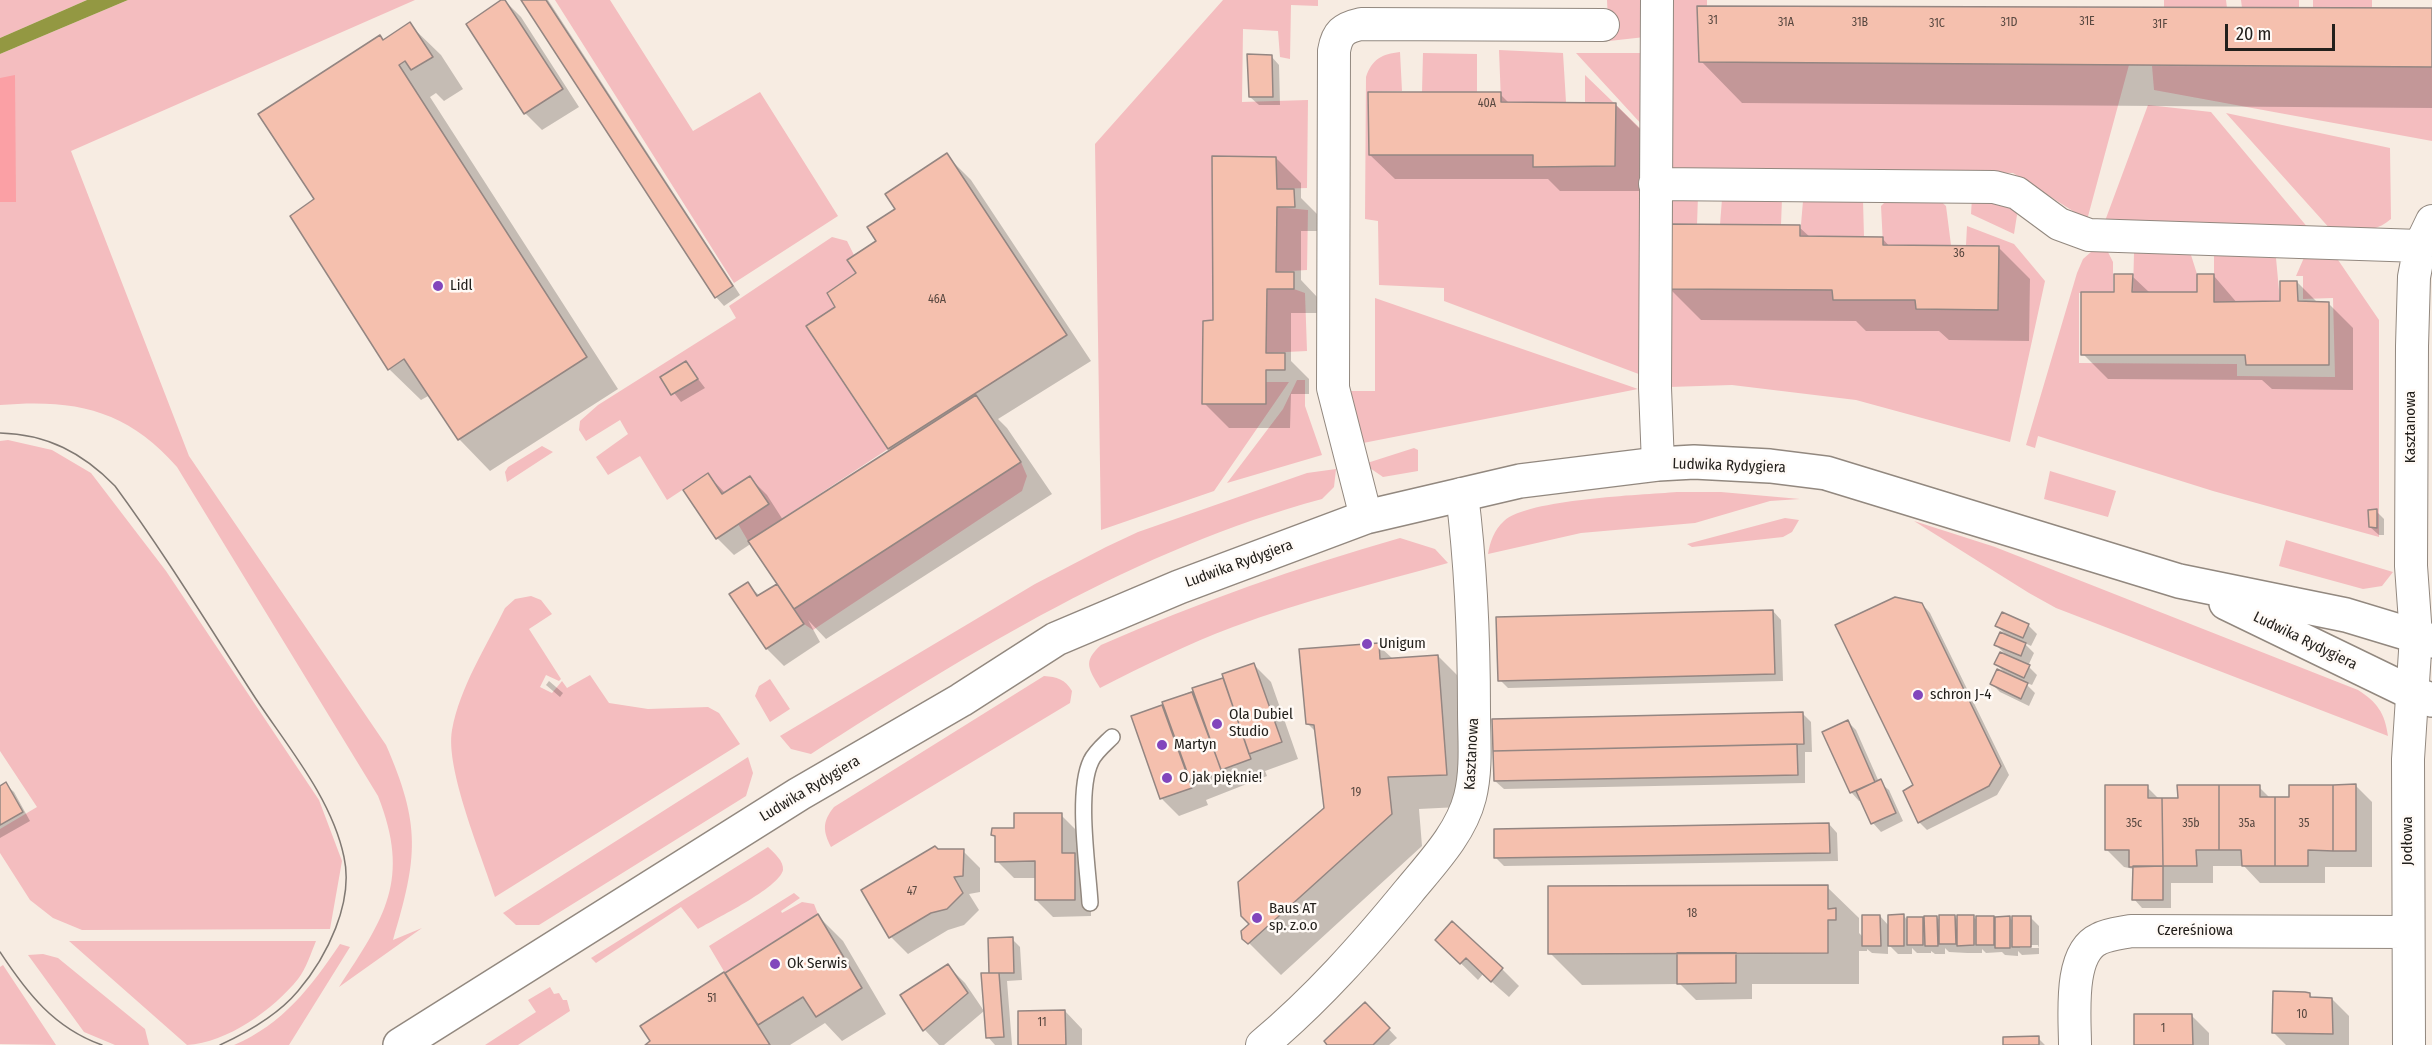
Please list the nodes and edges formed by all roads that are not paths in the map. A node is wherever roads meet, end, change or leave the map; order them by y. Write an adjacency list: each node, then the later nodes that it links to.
1 (1657, 0): 3 (street)
2 (1604, 25): 7 (street)
3 (1655, 184): 4 (street); 5 (street)
4 (2426, 234): 9 (street, Kasztanowa)
5 (1658, 464): 6 (street, Ludwika Rydygiera); 8 (street, Ludwika Rydygiera)
6 (1462, 494): 7 (street, Ludwika Rydygiera); 15 (street, Kasztanowa)
7 (1366, 517): 14 (street, Ludwika Rydygiera)
8 (2179, 581): 9 (street, Ludwika Rydygiera); 10 (street, Ludwika Rydygiera)
9 (2424, 639): 10 (street, Jodłowa)
10 (2423, 697): 13 (street, Jodłowa)
11 (1112, 737): 12 (lane)
12 (1090, 903)
13 (2407, 933): 16 (street, Czereśniowa); 17 (street, Jodłowa)
14 (400, 1045)
15 (1263, 1045)
16 (2075, 1045)
17 (2409, 1045)

